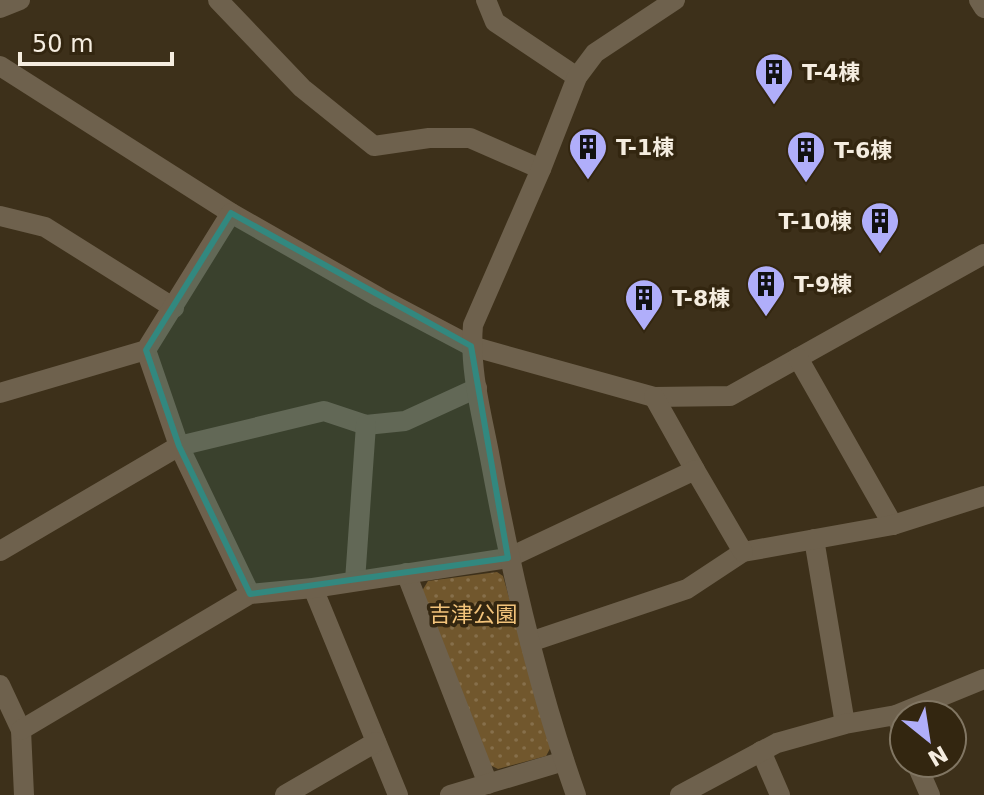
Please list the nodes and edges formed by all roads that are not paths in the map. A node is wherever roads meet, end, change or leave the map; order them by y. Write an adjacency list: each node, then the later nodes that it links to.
1 (20, 0): 6 (street)
2 (218, 0): 10 (street)
3 (486, 0): 9 (street)
4 (675, 0): 9 (street)
5 (979, 0): 7 (street)
6 (0, 8)
7 (984, 8)
8 (0, 66): 11 (street)
9 (577, 77): 10 (street)
10 (541, 169): 15 (street)
11 (231, 213): 14 (street); 15 (street)
12 (0, 216): 14 (street)
13 (984, 254): 17 (street)
14 (174, 308): 16 (street)
15 (471, 346): 18 (street); 20 (street)
16 (146, 350): 19 (street); 22 (street)
17 (798, 358): 20 (street); 25 (street)
18 (477, 388): 21 (street); 29 (street)
19 (0, 393)
20 (654, 397): 23 (street)
21 (366, 425): 22 (street); 31 (street)
22 (179, 446): 27 (street); 33 (street)
23 (695, 470): 28 (street); 29 (street)
24 (984, 496): 25 (street)
25 (893, 525): 26 (street)
26 (814, 539): 28 (street); 39 (street)
27 (0, 551)
28 (743, 552): 34 (street)
29 (508, 558): 30 (street); 34 (street)
30 (406, 573): 31 (street); 44 (street)
31 (355, 581): 32 (street)
32 (313, 588): 33 (street); 41 (street)
33 (250, 594): 40 (street)
34 (530, 642): 43 (street)
35 (984, 679): 37 (street)
36 (0, 685): 40 (street)
37 (935, 699)
38 (888, 716): 39 (street)
39 (845, 724): 42 (street)
40 (21, 730): 45 (street)
41 (376, 742): 46 (street); 47 (street)
42 (761, 751): 50 (street); 51 (street)
43 (564, 761): 44 (street); 49 (street)
44 (488, 784): 48 (street)
45 (24, 795)
46 (285, 795)
47 (398, 795)
48 (450, 795)
49 (576, 795)
50 (680, 795)
51 (780, 795)

